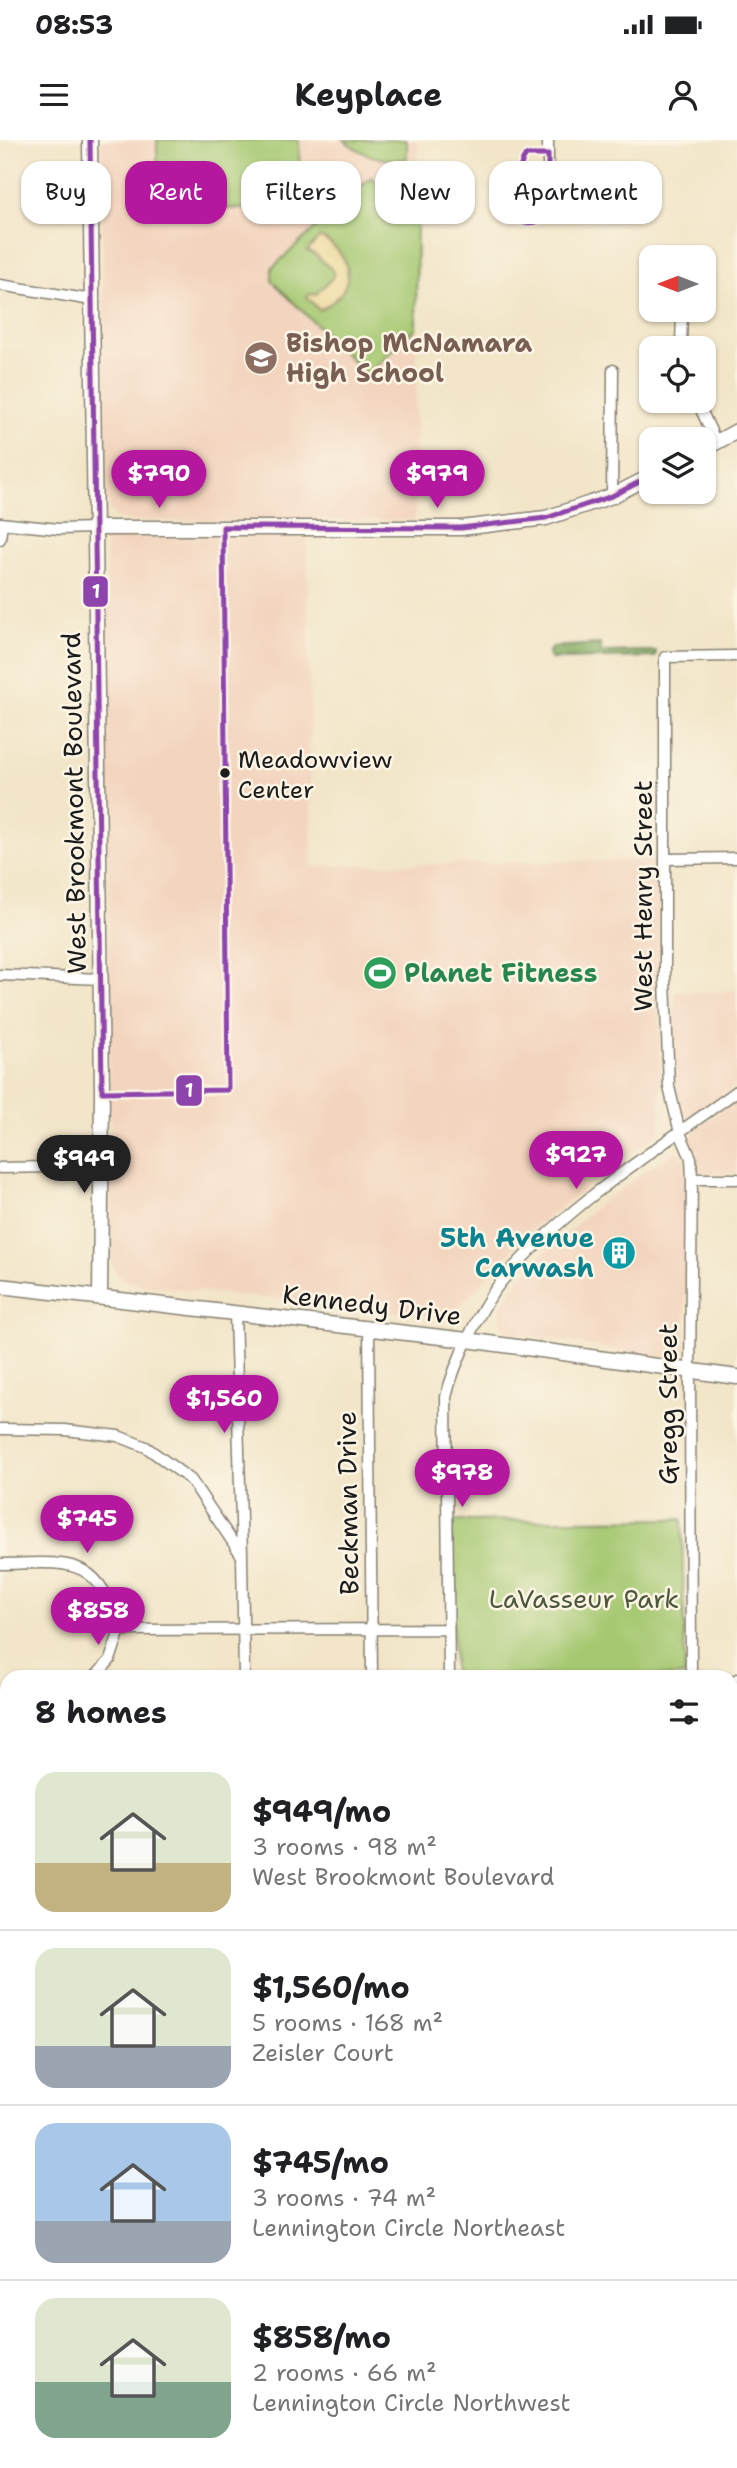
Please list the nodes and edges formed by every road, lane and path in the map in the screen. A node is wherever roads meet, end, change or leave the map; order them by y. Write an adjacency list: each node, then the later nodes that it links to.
1 (90, 140): 5 (main road, West Brookmont Boulevard)
2 (548, 140): 3 (street)
3 (548, 161)
4 (0, 285): 5 (street)
5 (92, 300): 12 (main road, West Brookmont Boulevard)
6 (613, 370): 10 (street)
7 (737, 431): 8 (main road)
8 (716, 443)
9 (639, 482): 10 (main road)
10 (612, 496): 12 (main road)
11 (1, 523): 12 (street); 13 (street)
12 (95, 528): 18 (main road, West Brookmont Boulevard)
13 (0, 539)
14 (737, 656): 16 (street, West Henry Street)
15 (737, 858): 16 (street)
16 (666, 859): 20 (street, West Henry Street)
17 (0, 975): 18 (street)
18 (101, 979): 21 (main road, West Brookmont Boulevard)
19 (737, 1091): 20 (street)
20 (680, 1133): 23 (street, Gregg Street); 29 (street)
21 (102, 1166): 22 (street); 26 (main road, West Brookmont Boulevard)
22 (0, 1168)
23 (692, 1179): 24 (street); 30 (street, Gregg Street)
24 (737, 1179)
25 (0, 1286): 26 (main road, Kennedy Drive)
26 (100, 1297): 27 (main road, Kennedy Drive)
27 (236, 1313): 28 (main road, Kennedy Drive); 33 (street)
28 (369, 1329): 29 (main road, Kennedy Drive); 38 (street, Beckman Drive)
29 (467, 1340): 30 (main road, Kennedy Drive); 35 (street)
30 (690, 1371): 31 (main road, Kennedy Drive); 43 (street, Gregg Street)
31 (737, 1377)
32 (0, 1429): 33 (street)
33 (242, 1556): 37 (street)
34 (0, 1564): 36 (street)
35 (448, 1629): 38 (street); 42 (street)
36 (120, 1630): 37 (street); 39 (street)
37 (244, 1630): 38 (street); 40 (street)
38 (372, 1631): 41 (street, Beckman Drive)
39 (101, 1670)
40 (244, 1670)
41 (372, 1670)
42 (449, 1670)
43 (691, 1670)

